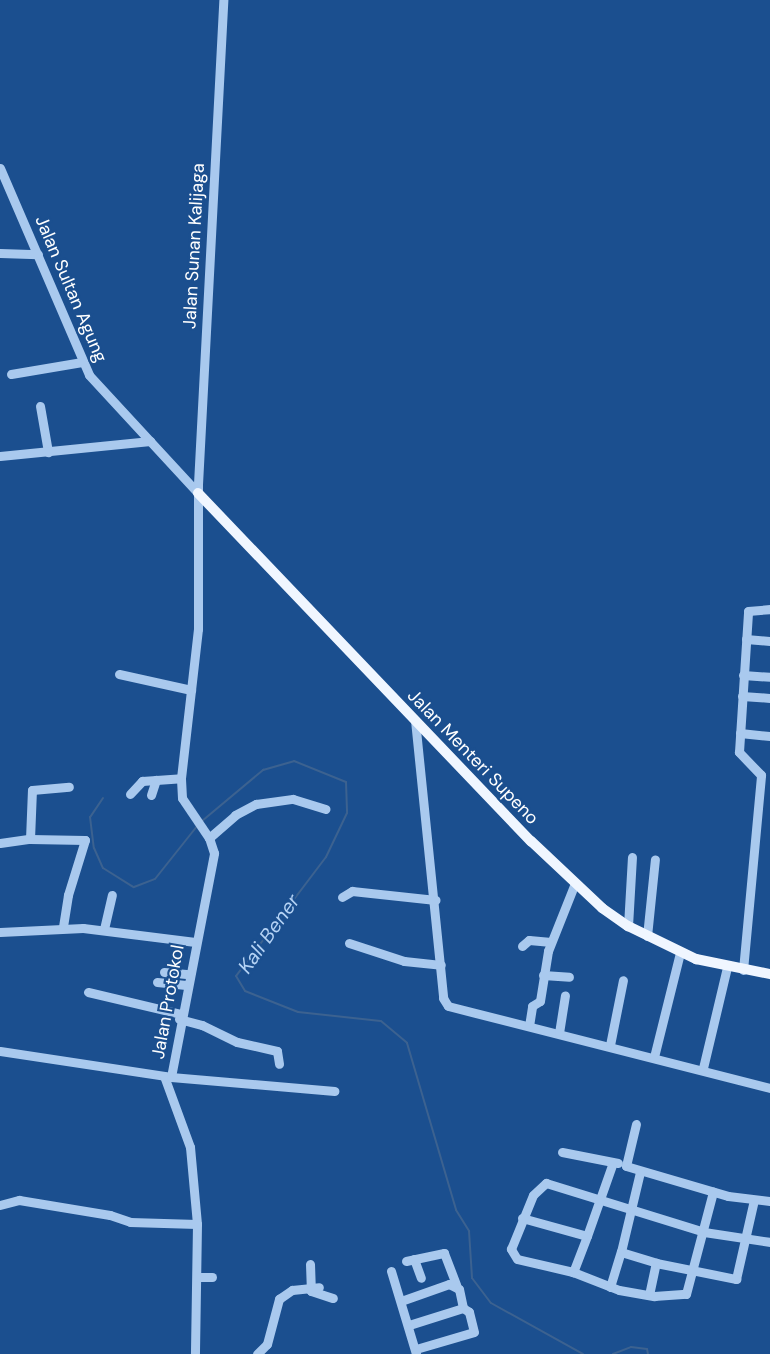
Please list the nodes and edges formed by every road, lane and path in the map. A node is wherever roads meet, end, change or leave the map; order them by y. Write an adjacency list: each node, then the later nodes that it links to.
1 (223, 0): 11 (street, Jalan Sunan Kalijaga)
2 (0, 168): 4 (street, Jalan Sultan Agung)
3 (0, 253): 4 (street)
4 (38, 254): 5 (street, Jalan Sultan Agung)
5 (82, 362): 6 (street); 8 (street, Jalan Sultan Agung)
6 (11, 374)
7 (40, 406): 9 (street)
8 (150, 441): 9 (street); 11 (street, Jalan Sultan Agung)
9 (48, 452): 10 (street)
10 (0, 456)
11 (198, 493): 18 (street, Jalan Sunan Kalijaga); 21 (main road, Jalan Menteri Supeno)
12 (770, 609): 13 (street)
13 (746, 639): 14 (street); 16 (street)
14 (770, 641)
15 (119, 674): 18 (street)
16 (743, 675): 17 (street); 19 (street)
17 (770, 677)
18 (191, 690): 25 (street, Jalan Sunan Kalijaga)
19 (742, 696): 20 (street); 22 (street)
20 (770, 698)
21 (415, 720): 36 (main road, Jalan Menteri Supeno); 39 (street)
22 (740, 733): 23 (street); 24 (street)
23 (770, 736)
24 (765, 775): 52 (street)
25 (181, 778): 26 (street); 31 (street, Jalan Sunan Kalijaga)
26 (156, 780): 28 (street); 29 (street)
27 (69, 787): 32 (street)
28 (130, 794)
29 (152, 795)
30 (325, 809): 31 (street)
31 (208, 837): 45 (street, Jalan Protokol)
32 (30, 840): 33 (street); 41 (street)
33 (0, 843)
34 (632, 857): 40 (street)
35 (655, 859): 44 (street)
36 (575, 883): 40 (main road, Jalan Menteri Supeno); 46 (street)
37 (112, 895): 42 (street)
38 (342, 897): 39 (street)
39 (436, 900): 50 (street)
40 (628, 926): 44 (main road, Jalan Menteri Supeno)
41 (63, 928): 42 (street); 43 (street)
42 (104, 929): 45 (street)
43 (0, 932)
44 (647, 936): 49 (main road, Jalan Menteri Supeno)
45 (195, 942): 54 (street, Jalan Protokol)
46 (551, 942): 48 (street); 56 (street)
47 (349, 943): 50 (street)
48 (522, 946)
49 (680, 953): 51 (main road, Jalan Menteri Supeno); 68 (street)
50 (441, 965): 64 (street)
51 (727, 967): 52 (main road, Jalan Menteri Supeno); 70 (street)
52 (743, 970): 55 (main road, Jalan Menteri Supeno)
53 (164, 972): 54 (street)
54 (189, 974): 60 (street, Jalan Protokol)
55 (770, 974)
56 (543, 975): 57 (street); 64 (street)
57 (569, 977)
58 (623, 980): 66 (street)
59 (157, 982): 60 (street)
60 (186, 985): 63 (street, Jalan Protokol)
61 (88, 992): 63 (street)
62 (565, 995): 65 (street)
63 (180, 1017): 69 (street); 71 (street, Jalan Protokol)
64 (529, 1026): 65 (street)
65 (559, 1033): 66 (street)
66 (610, 1045): 68 (street)
67 (0, 1051): 71 (street, Jalan Protokol)
68 (654, 1057): 70 (street)
69 (279, 1064)
70 (703, 1068): 72 (street)
71 (167, 1076): 73 (street); 86 (street)
72 (770, 1088)
73 (334, 1091)
74 (636, 1124): 77 (street)
75 (562, 1152): 76 (street)
76 (613, 1162): 77 (street); 82 (street)
77 (626, 1166): 78 (street)
78 (640, 1172): 79 (street); 84 (street)
79 (713, 1192): 80 (street); 87 (street)
80 (754, 1200): 81 (street); 89 (street)
81 (770, 1201)
82 (599, 1203): 84 (street); 85 (street); 88 (street)
83 (0, 1205): 86 (street)
84 (631, 1211): 87 (street); 91 (street)
85 (522, 1218): 88 (street); 95 (street)
86 (197, 1224): 97 (street)
87 (704, 1232): 89 (street); 96 (street)
88 (587, 1236): 95 (street)
89 (747, 1240): 90 (street); 96 (street)
90 (770, 1242)
91 (621, 1252): 92 (street); 102 (street)
92 (656, 1263): 96 (street); 103 (street)
93 (310, 1264): 101 (street)
94 (391, 1271): 105 (street)
95 (573, 1272): 102 (street)
96 (694, 1272): 103 (street)
97 (197, 1277): 98 (street); 109 (street)
98 (212, 1277)
99 (421, 1278): 100 (street)
100 (456, 1285): 105 (street); 106 (street)
101 (315, 1287): 104 (street); 110 (street)
102 (610, 1287): 103 (street)
103 (649, 1295)
104 (333, 1298)
105 (401, 1301): 107 (street)
106 (463, 1308): 107 (street); 108 (street)
107 (409, 1325): 108 (street)
108 (416, 1352)
109 (195, 1354)
110 (257, 1354)

